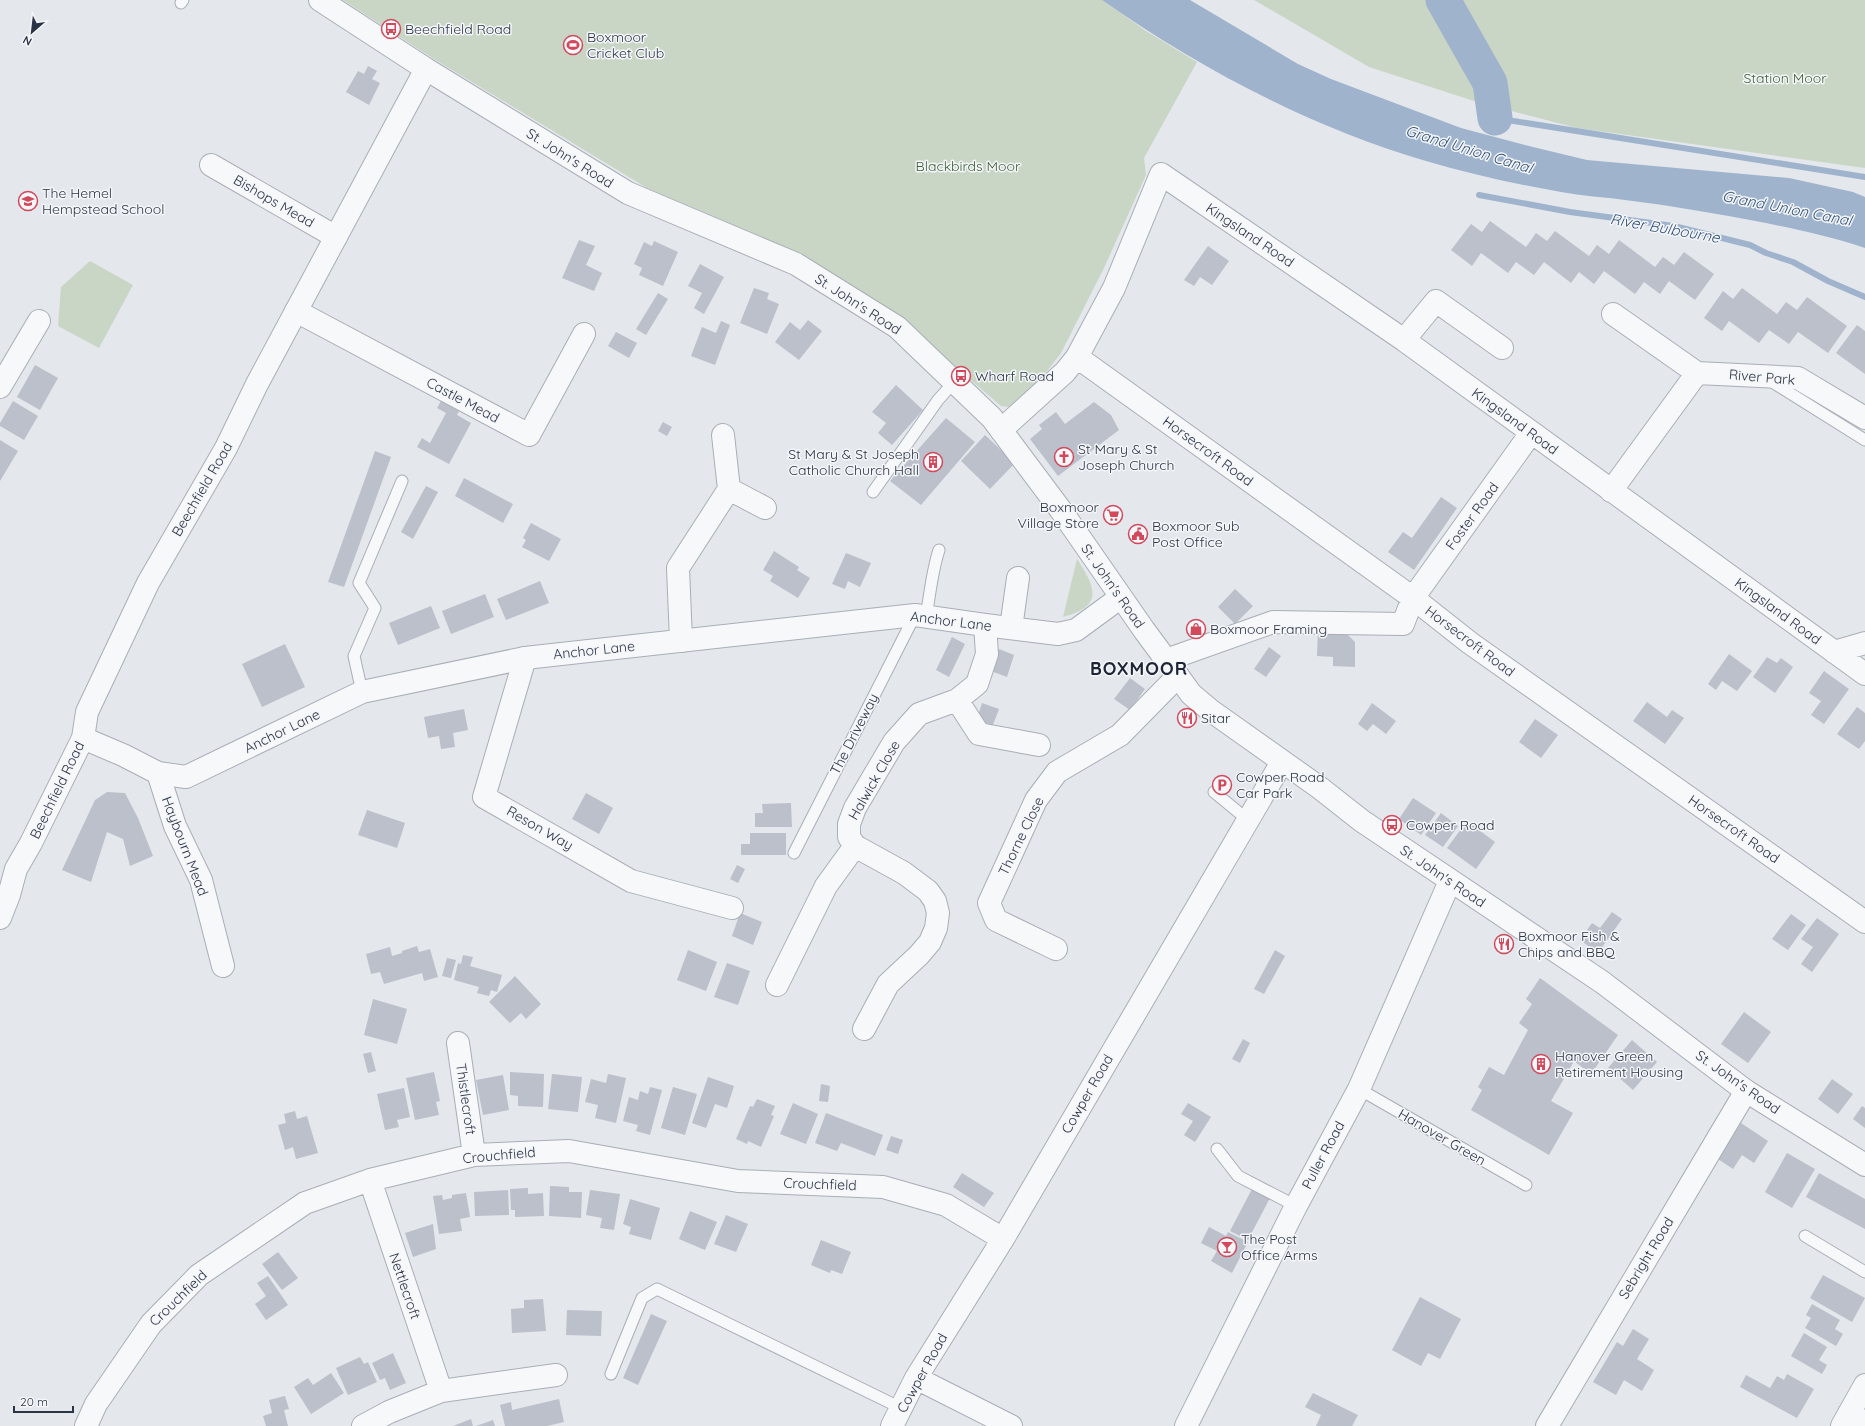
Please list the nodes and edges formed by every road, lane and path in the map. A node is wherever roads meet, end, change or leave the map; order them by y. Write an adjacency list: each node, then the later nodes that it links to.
1 (320, 0): 2 (street, St. John's Road)
2 (426, 69): 4 (street, Beechfield Road); 14 (street, St. John's Road)
3 (211, 165): 4 (street, Bishops Mead)
4 (336, 237): 5 (street, Beechfield Road)
5 (296, 311): 8 (street, Castle Mead); 41 (street, Beechfield Road)
6 (1613, 314): 12 (street)
7 (39, 321): 15 (street)
8 (584, 334)
9 (1404, 340): 10 (street); 11 (street, Kingsland Road); 18 (street, Kingsland Road)
10 (1502, 348)
11 (1077, 357): 17 (street); 29 (street, Horsecroft Road)
12 (1697, 373): 13 (street, River Park); 23 (street)
13 (1763, 376): 16 (street, River Park); 20 (lane)
14 (955, 382): 17 (street, St. John's Road); 24 (lane)
15 (0, 387)
16 (1865, 418)
17 (1001, 430): 28 (street, St. John's Road)
18 (1531, 433): 23 (street, Kingsland Road); 29 (street, Foster Road)
19 (723, 435): 22 (street)
20 (1865, 440)
21 (402, 481): 39 (lane)
22 (729, 489): 25 (street); 33 (street)
23 (1612, 491): 35 (street, Kingsland Road)
24 (873, 492)
25 (765, 508)
26 (939, 550): 30 (lane, The Driveway)
27 (1018, 578): 32 (street)
28 (1121, 598): 32 (street, Anchor Lane); 37 (street, St. John's Road)
29 (1414, 598): 37 (street, Foster Road); 53 (street, Horsecroft Road)
30 (920, 616): 31 (street, Anchor Lane); 33 (street, Anchor Lane); 48 (lane, The Driveway)
31 (985, 626): 32 (street, Anchor Lane); 40 (street, Halwick Close)
32 (1011, 628)
33 (681, 640): 36 (street, Anchor Lane)
34 (1865, 643): 35 (street)
35 (1834, 652): 38 (street, Kingsland Road)
36 (525, 658): 39 (street, Anchor Lane); 51 (street, Reson Way)
37 (1172, 668): 43 (street, St. John's Road); 54 (street, Thorne Close)
38 (1865, 674)
39 (362, 692): 44 (street, Anchor Lane)
40 (957, 700): 42 (street); 47 (street, Halwick Close)
41 (83, 738): 44 (street, Anchor Lane); 49 (street, Beechfield Road)
42 (1039, 745)
43 (1282, 762): 46 (street, Cowper Road); 50 (street, St. John's Road)
44 (158, 773): 55 (street, Haybourn Mead)
45 (1214, 792): 46 (lane)
46 (1248, 820): 68 (street, Cowper Road)
47 (855, 846): 56 (street); 57 (street)
48 (794, 853)
49 (8, 865): 52 (street, Beechfield Road)
50 (1450, 881): 59 (street, Puller Road); 60 (street, St. John's Road)
51 (732, 908)
52 (0, 918)
53 (1865, 922)
54 (1056, 949)
55 (223, 966)
56 (777, 985)
57 (864, 1030)
58 (458, 1043): 62 (street, Thistlecroft)
59 (1359, 1089): 65 (lane, Hanover Green); 66 (street, Puller Road)
60 (1746, 1091): 63 (street, St. John's Road); 81 (street, Sebright Road)
61 (1217, 1149): 66 (lane)
62 (474, 1155): 64 (street, Crouchfield); 68 (street, Crouchfield)
63 (1865, 1165)
64 (370, 1180): 74 (street, Nettlecroft); 77 (street, Crouchfield)
65 (1526, 1184)
66 (1296, 1206): 80 (street, Puller Road)
67 (1805, 1236): 69 (lane)
68 (1003, 1239): 72 (street, Cowper Road)
69 (1865, 1272)
70 (556, 1374): 74 (street)
71 (611, 1374): 75 (lane)
72 (916, 1378): 75 (street, Cowper Road); 79 (street)
73 (1865, 1385): 76 (street)
74 (441, 1391): 78 (street)
75 (897, 1417)
76 (1852, 1420)
77 (86, 1426)
78 (363, 1426)
79 (1012, 1426)
80 (1186, 1426)
81 (1547, 1426)

